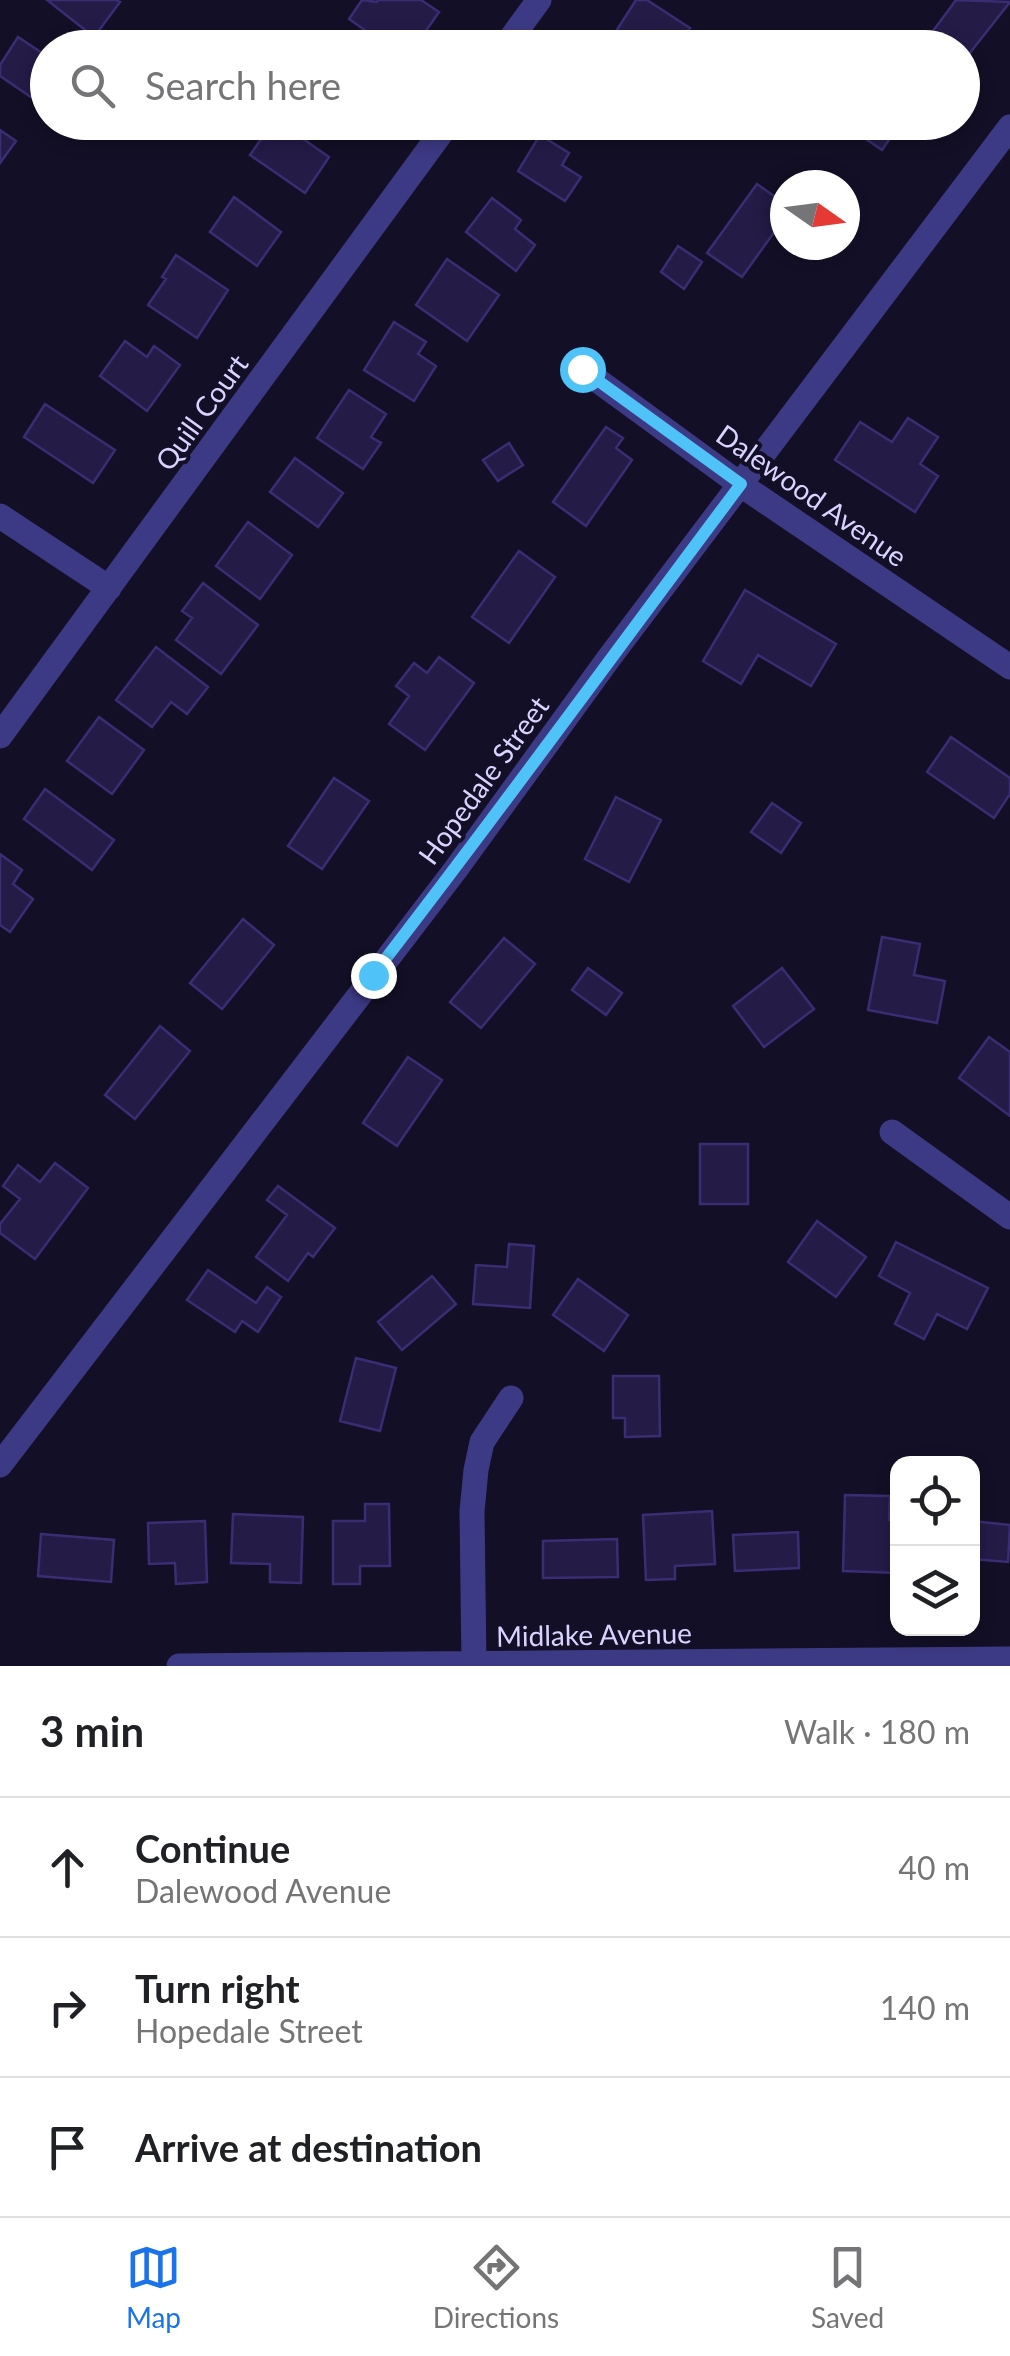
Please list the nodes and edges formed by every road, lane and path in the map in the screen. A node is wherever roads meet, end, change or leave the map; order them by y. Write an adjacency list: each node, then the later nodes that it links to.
1 (539, 0): 2 (street)
2 (517, 30)
3 (1010, 126): 6 (street, Hopedale Street)
4 (437, 140): 8 (street, Quill Court)
5 (582, 369): 6 (street, Dalewood Avenue)
6 (741, 484): 9 (street, Dalewood Avenue); 14 (street, Hopedale Street)
7 (0, 516): 8 (street)
8 (109, 588): 10 (street, Quill Court)
9 (1010, 667)
10 (0, 736)
11 (892, 1132): 12 (street)
12 (1010, 1218)
13 (511, 1398): 17 (street)
14 (0, 1465)
15 (1010, 1659): 17 (street, Midlake Avenue)
16 (180, 1666): 17 (street, Midlake Avenue)
17 (474, 1666)

